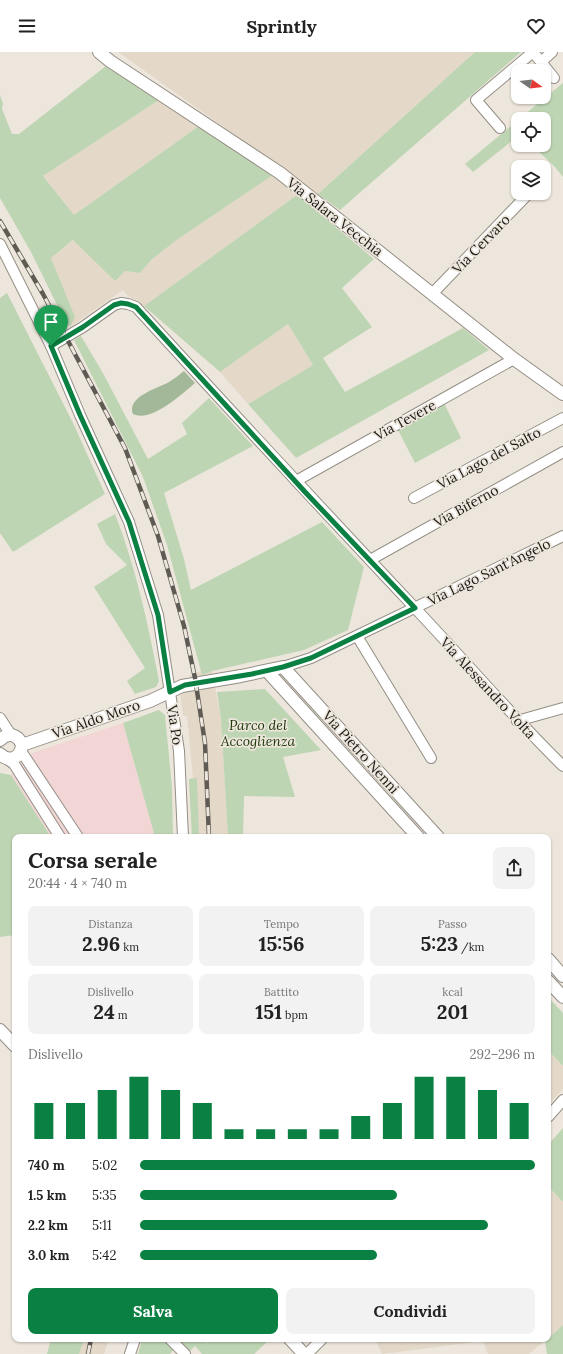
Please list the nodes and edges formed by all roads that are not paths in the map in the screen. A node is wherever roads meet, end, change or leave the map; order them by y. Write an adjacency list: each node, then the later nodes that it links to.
1 (99, 52): 8 (street, Via Salara Vecchia)
2 (552, 52): 3 (street)
3 (541, 62): 4 (street); 5 (street)
4 (554, 78)
5 (500, 128)
6 (522, 200): 8 (street, Via Cervaro)
7 (1, 249): 9 (street)
8 (432, 294): 10 (street, Via Salara Vecchia)
9 (51, 346): 14 (street, Via Alessandro Volta); 22 (street, Via Po)
10 (514, 359): 11 (street, Via Salara Vecchia); 14 (street, Via Tevere)
11 (563, 394)
12 (563, 418): 15 (street, Via Lago del Salto)
13 (563, 452): 17 (street, Via Biferno)
14 (296, 481): 17 (street, Via Alessandro Volta)
15 (414, 498)
16 (563, 536): 18 (street, Via Lago Sant'Angelo)
17 (370, 560): 18 (street, Via Alessandro Volta)
18 (415, 608): 19 (street); 25 (street, Via Alessandro Volta)
19 (357, 636): 20 (street); 30 (street)
20 (283, 667): 21 (street); 36 (street, Via Pietro Nenni)
21 (267, 671): 22 (street); 35 (street, Via Pietro Nenni)
22 (170, 692): 28 (street, Via Aldo Moro); 34 (street, Via Po)
23 (563, 708): 25 (street)
24 (0, 718): 26 (street)
25 (517, 721): 31 (street, Via Alessandro Volta)
26 (11, 735): 27 (street); 28 (street)
27 (0, 740)
28 (22, 748): 29 (street, Via Aldo Moro); 33 (street)
29 (3, 756): 32 (street)
30 (431, 758)
31 (563, 766)
32 (58, 834)
33 (76, 834)
34 (183, 834)
35 (415, 834)
36 (435, 834)
37 (551, 962): 38 (street)
38 (563, 976)
39 (551, 984): 40 (street)
40 (563, 997)
41 (0, 1030): 42 (street)
42 (12, 1043)
43 (563, 1100): 44 (street)
44 (551, 1114)
45 (134, 1342): 49 (street)
46 (173, 1342): 50 (street)
47 (293, 1342): 51 (street)
48 (319, 1342): 52 (street)
49 (130, 1354)
50 (185, 1354)
51 (304, 1354)
52 (307, 1354)

